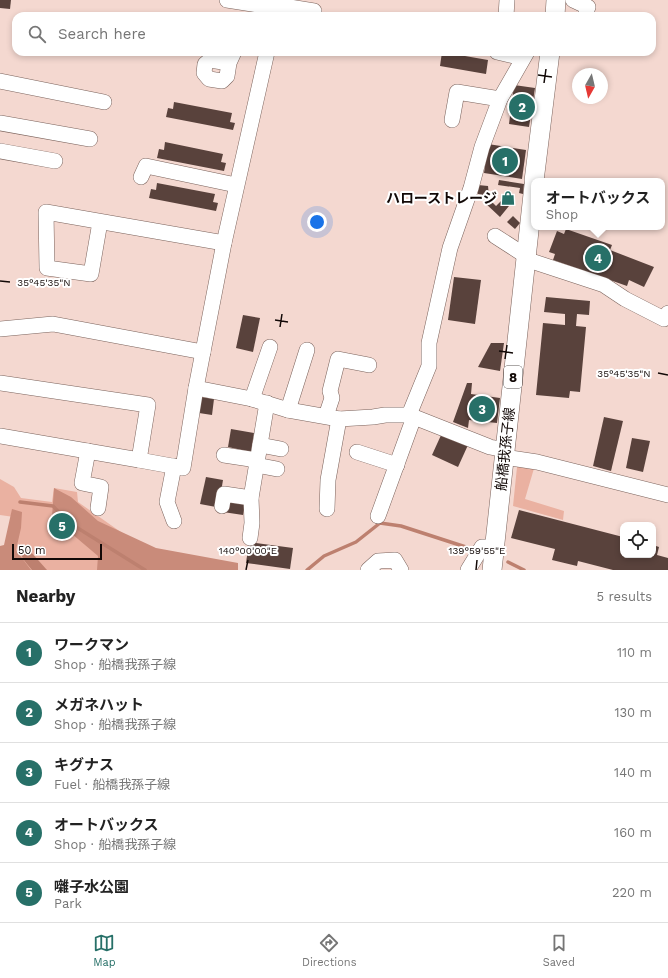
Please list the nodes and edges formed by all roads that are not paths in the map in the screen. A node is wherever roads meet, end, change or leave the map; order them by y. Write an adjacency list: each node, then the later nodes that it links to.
1 (227, 0): 5 (street)
2 (507, 0): 7 (street)
3 (556, 0): 8 (main road)
4 (573, 0): 9 (street)
5 (277, 7): 6 (street)
6 (314, 11)
7 (506, 12)
8 (555, 12)
9 (586, 12)
10 (266, 56): 23 (street)
11 (524, 56): 14 (street)
12 (550, 56): 22 (main road)
13 (0, 80): 15 (street)
14 (500, 99): 16 (street); 39 (street)
15 (104, 102)
16 (452, 120)
17 (0, 123): 18 (street)
18 (90, 138)
19 (0, 151): 20 (street)
20 (55, 161)
21 (141, 177): 23 (street)
22 (534, 178)
23 (236, 184): 27 (street)
24 (531, 212): 28 (main road, 船橋我孫子線 / 8)
25 (100, 222): 25 (street); 27 (street)
26 (495, 236): 28 (street)
27 (224, 243): 33 (street)
28 (526, 258): 29 (street); 46 (main road, 船橋我孫子線 / 8)
29 (668, 313)
30 (0, 329): 33 (street)
31 (270, 347): 37 (street)
32 (307, 350): 38 (street)
33 (203, 352): 36 (street)
34 (369, 365): 40 (street)
35 (0, 383): 48 (street)
36 (196, 388): 37 (street); 51 (street)
37 (260, 401): 38 (street); 42 (street)
38 (288, 410): 40 (street)
39 (412, 416): 40 (street); 46 (street); 50 (street)
40 (332, 418): 57 (street)
41 (0, 436): 44 (street)
42 (260, 445): 43 (street); 49 (street)
43 (281, 449)
44 (88, 451): 48 (street); 56 (street)
45 (357, 452): 50 (street)
46 (505, 454): 53 (street); 61 (main road, 船橋我孫子線 / 8)
47 (224, 455): 49 (street)
48 (139, 460): 51 (street)
49 (256, 463): 52 (street); 54 (street)
50 (397, 465): 58 (street)
51 (174, 466): 59 (street)
52 (277, 469)
53 (668, 494)
54 (250, 498): 55 (street); 60 (street)
55 (222, 506)
56 (98, 508)
57 (326, 509)
58 (378, 516)
59 (174, 522)
60 (250, 538)
61 (495, 547): 64 (street); 65 (main road, 船橋我孫子線 / 8)
62 (368, 570): 63 (street)
63 (401, 570)
64 (468, 570)
65 (492, 570)

